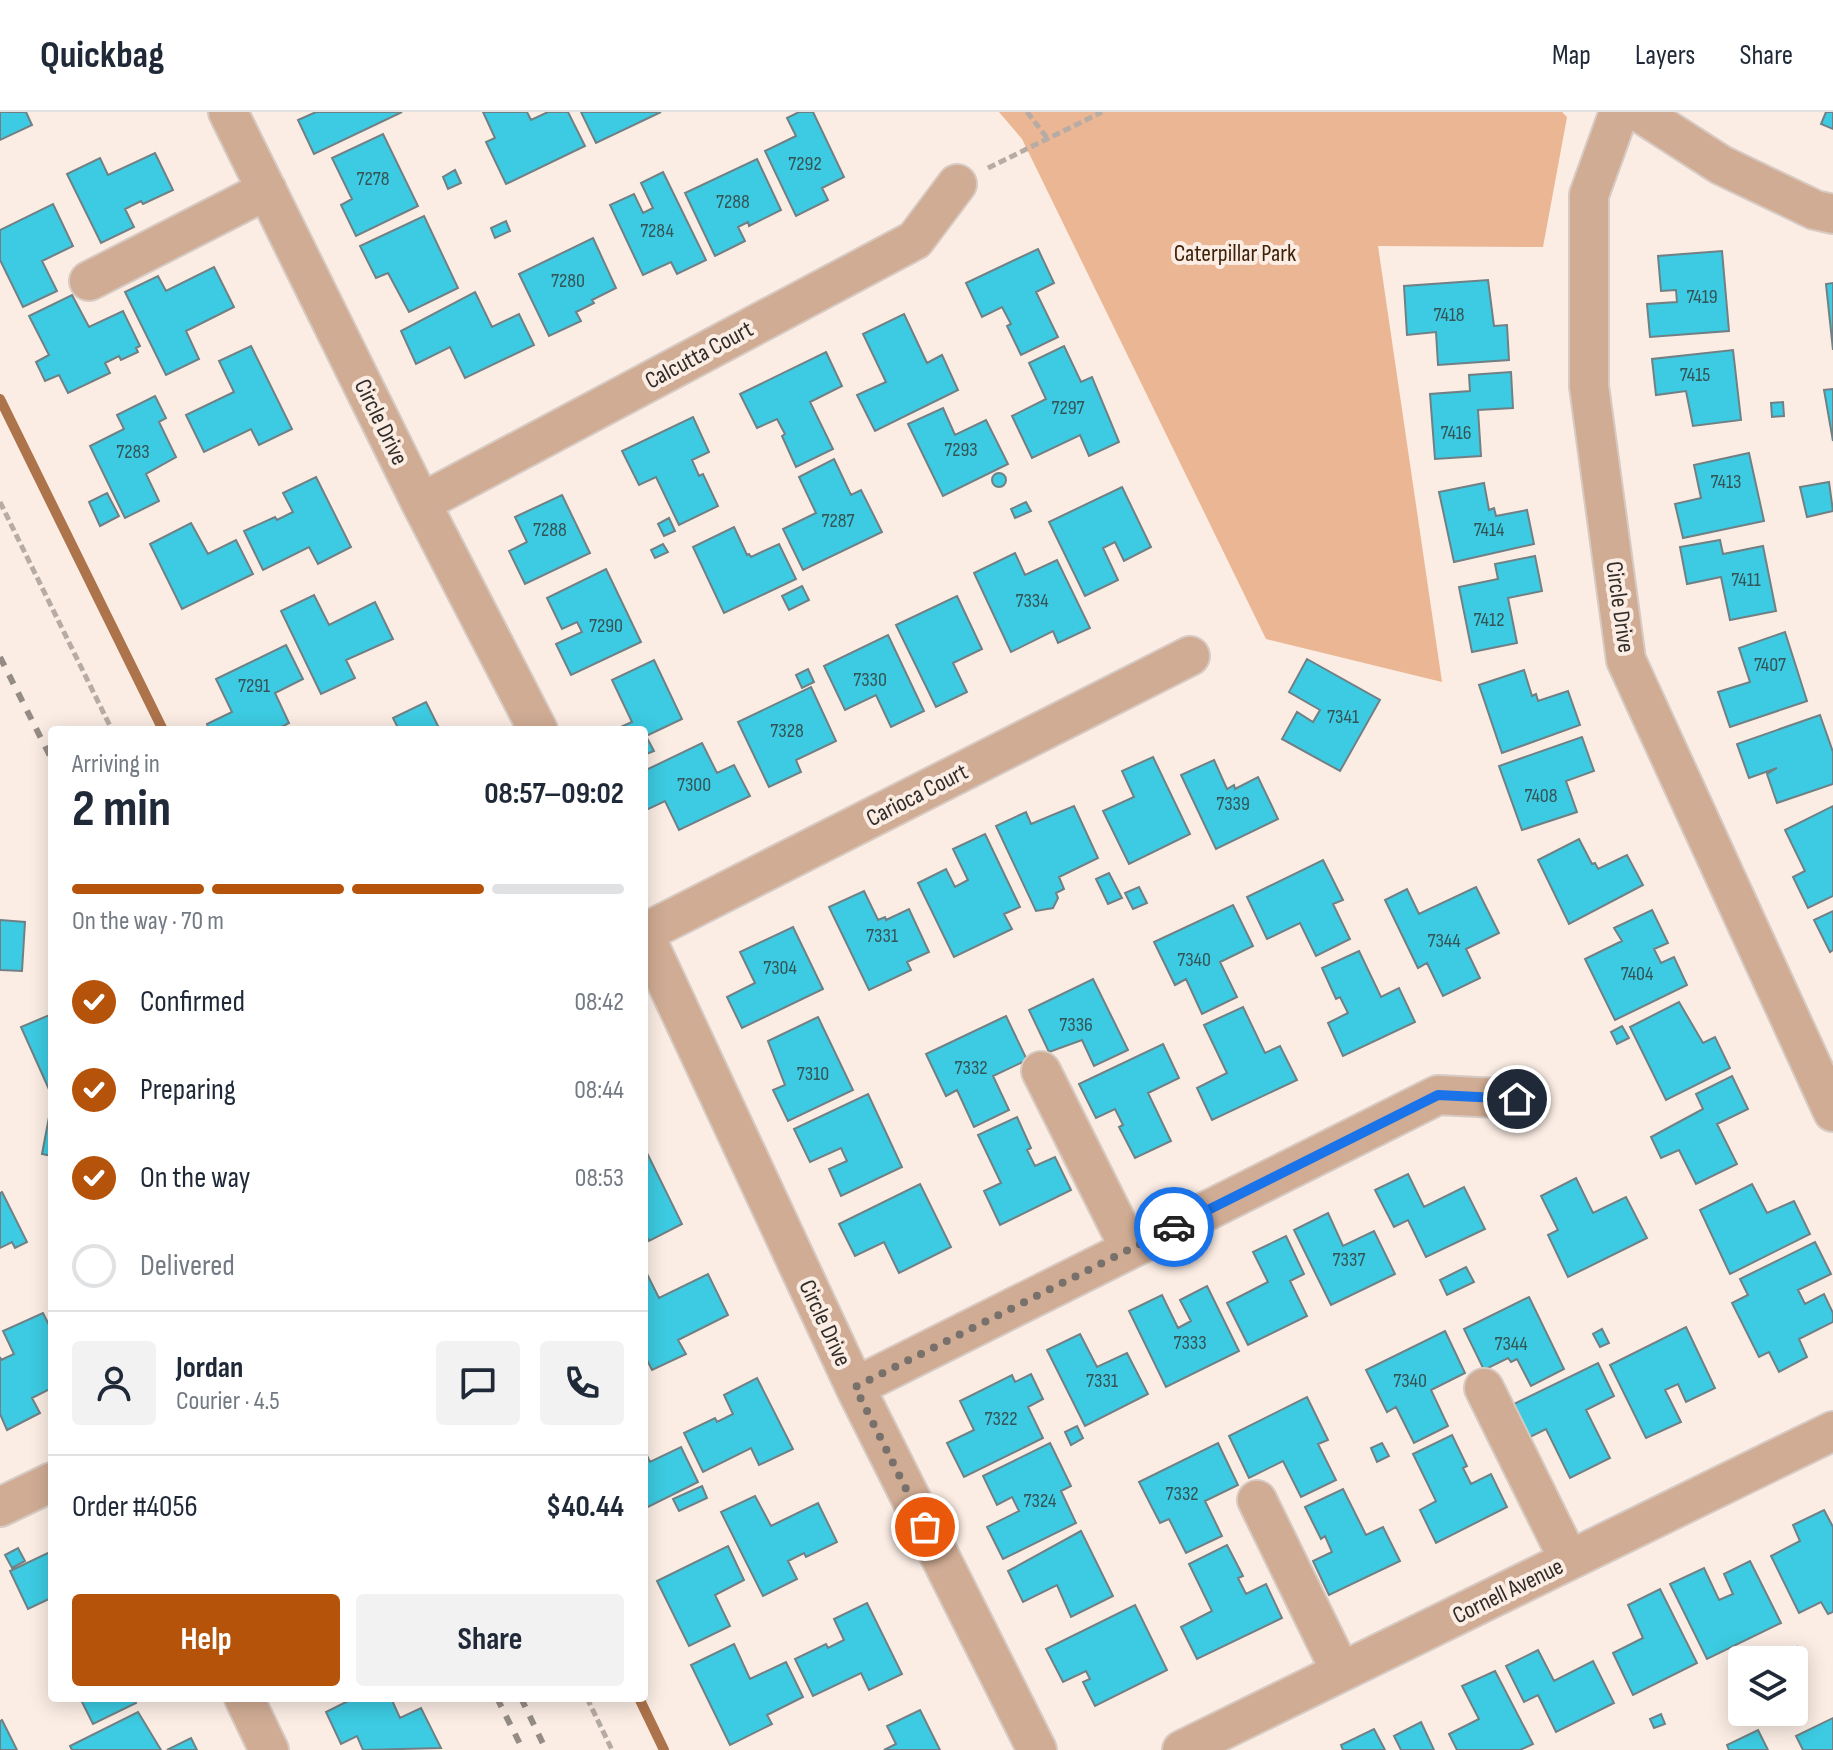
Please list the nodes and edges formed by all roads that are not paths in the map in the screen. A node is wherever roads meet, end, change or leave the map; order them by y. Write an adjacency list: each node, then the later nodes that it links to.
1 (228, 112): 5 (street, Circle Drive)
2 (1619, 112): 15 (street, Circle Drive)
3 (1639, 112): 6 (street)
4 (957, 184): 8 (street, Calcutta Court)
5 (267, 190): 7 (street); 8 (street, Circle Drive)
6 (1833, 214)
7 (89, 281)
8 (421, 503): 10 (street, Circle Drive)
9 (1190, 656): 11 (street, Carioca Court)
10 (536, 726)
11 (648, 931)
12 (648, 942): 17 (street, Circle Drive)
13 (1041, 1071): 16 (street)
14 (1517, 1099): 16 (street)
15 (1833, 1112)
16 (1130, 1249): 17 (street)
17 (855, 1387): 27 (street, Circle Drive)
18 (1484, 1388): 23 (street)
19 (1833, 1431): 23 (street, Cornell Avenue)
20 (48, 1484): 22 (street)
21 (1257, 1500): 24 (street)
22 (0, 1507)
23 (1569, 1560): 24 (street, Cornell Avenue)
24 (1341, 1672): 28 (street, Cornell Avenue)
25 (246, 1702): 26 (street)
26 (269, 1750)
27 (1037, 1750)
28 (1182, 1750)

